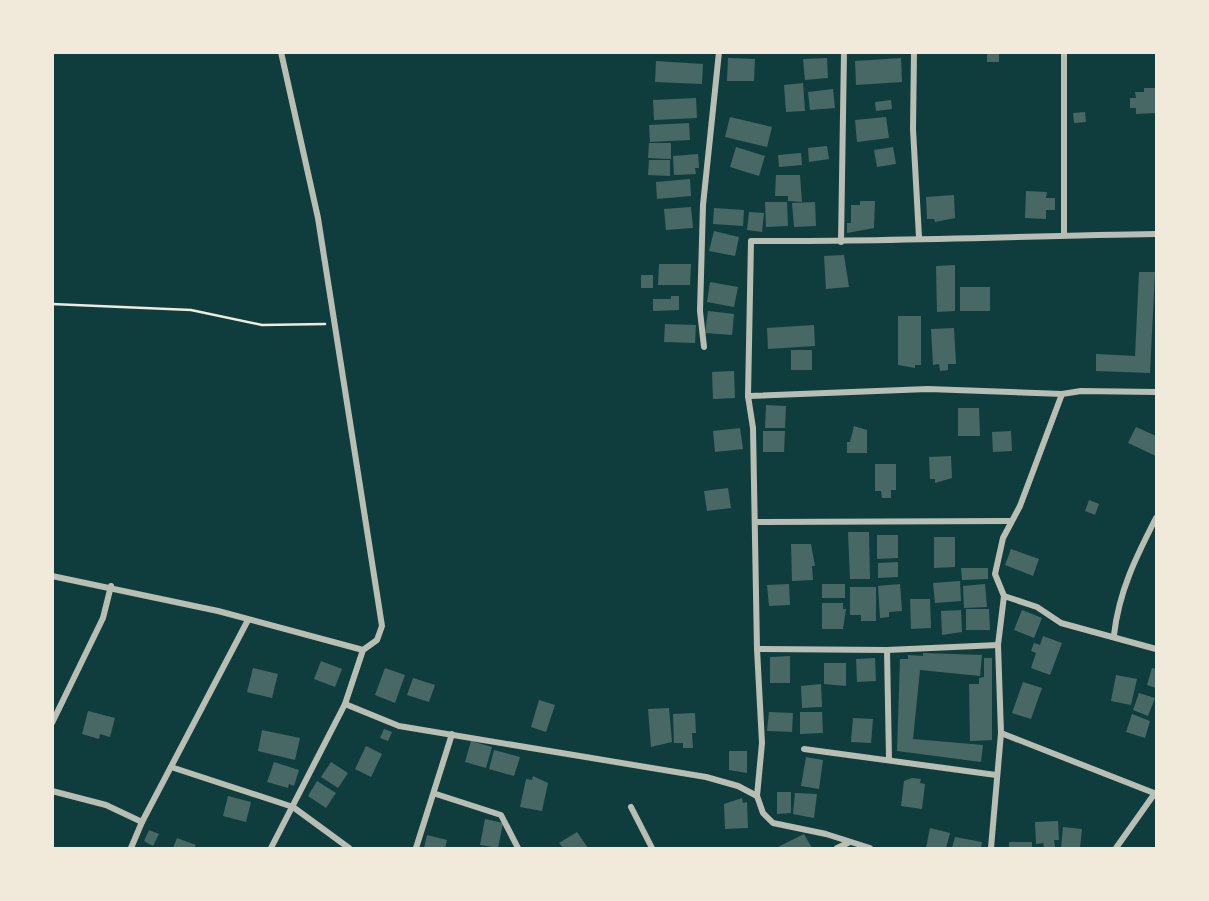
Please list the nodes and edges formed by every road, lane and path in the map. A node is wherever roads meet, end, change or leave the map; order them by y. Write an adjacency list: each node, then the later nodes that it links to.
1 (281, 52): 11 (street)
2 (719, 52): 12 (street)
3 (844, 52): 9 (street)
4 (1064, 52): 7 (street)
5 (913, 53): 8 (street)
6 (1157, 234): 7 (street)
7 (1064, 235): 8 (street)
8 (919, 237): 9 (street)
9 (841, 242): 15 (street)
10 (52, 304): 11 (path)
11 (332, 323): 27 (street)
12 (704, 347)
13 (1157, 392): 14 (street)
14 (1062, 394): 15 (street); 17 (street)
15 (748, 396): 18 (street)
16 (1157, 518): 23 (street)
17 (1009, 521): 18 (street); 21 (street)
18 (755, 522): 25 (street)
19 (52, 576): 20 (street)
20 (111, 586): 22 (street); 30 (street)
21 (1004, 596): 23 (street); 24 (street)
22 (248, 620): 27 (street); 35 (street)
23 (1114, 635): 26 (street)
24 (998, 645): 28 (street); 31 (street)
25 (757, 649): 28 (street); 40 (street)
26 (1157, 649)
27 (363, 650): 29 (street)
28 (887, 650): 34 (street)
29 (345, 704): 32 (street); 41 (street)
30 (52, 723)
31 (1001, 733): 36 (street); 38 (street)
32 (452, 734): 39 (street); 40 (street)
33 (804, 749): 34 (street)
34 (889, 759): 36 (street)
35 (171, 767): 41 (street); 43 (street)
36 (996, 775): 53 (street)
37 (52, 791): 43 (street)
38 (1155, 792): 54 (street)
39 (436, 794): 48 (street); 49 (street)
40 (757, 796): 44 (street)
41 (293, 807): 46 (street); 47 (street)
42 (631, 807): 50 (street)
43 (142, 821): 45 (street)
44 (848, 843): 51 (street); 52 (street)
45 (131, 849)
46 (271, 849)
47 (349, 849)
48 (416, 849)
49 (518, 849)
50 (652, 849)
51 (837, 849)
52 (870, 849)
53 (991, 849)
54 (1116, 849)

